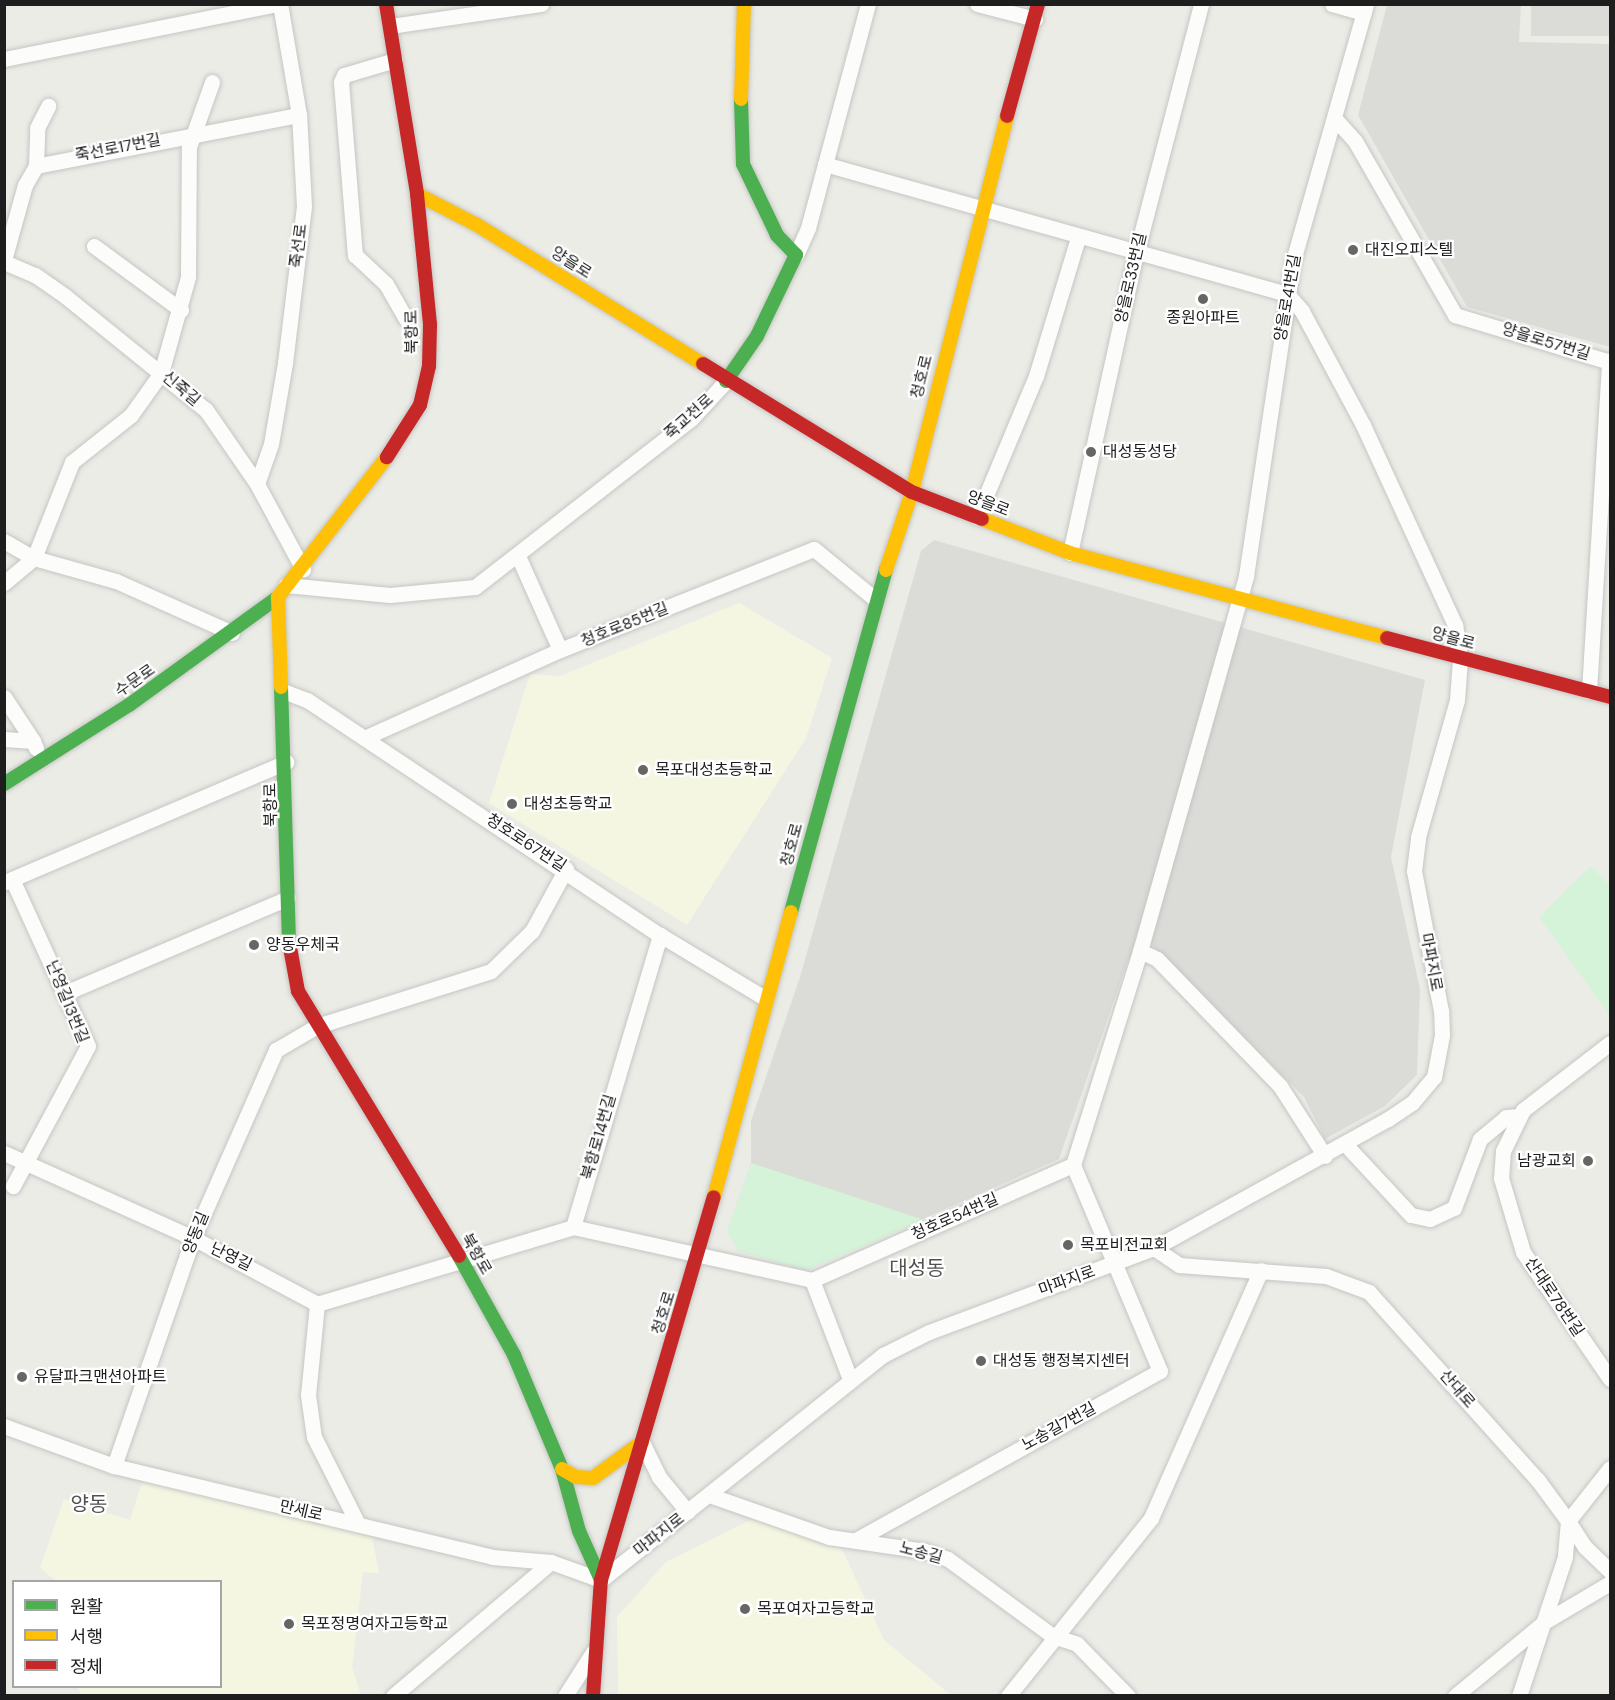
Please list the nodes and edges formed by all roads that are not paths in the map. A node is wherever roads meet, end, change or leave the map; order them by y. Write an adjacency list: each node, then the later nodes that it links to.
1 (278, 4): 12 (street); 16 (street, 죽선로)
2 (386, 4): 11 (street, 북항로)
3 (541, 4): 11 (street)
4 (744, 4): 26 (street)
5 (868, 4): 19 (street)
6 (977, 4): 10 (street)
7 (1201, 4): 25 (street, 양을로33번길)
8 (1332, 4): 9 (street)
9 (1365, 9): 17 (street, 양을로41번길)
10 (1037, 12): 22 (street, 청호로)
11 (390, 26): 13 (street, 북항로)
12 (4, 59)
13 (395, 60): 21 (street, 북항로); 30 (street)
14 (212, 82): 18 (street)
15 (48, 106): 20 (street)
16 (299, 115): 18 (street, 죽선로17번길); 35 (street, 죽선로)
17 (1336, 120): 28 (street, 양을로41번길); 31 (street, 양을로57번길)
18 (195, 133): 20 (street, 죽선로17번길); 29 (street)
19 (825, 164): 22 (street); 26 (street)
20 (36, 166): 27 (street)
21 (417, 194): 33 (street, 양을로); 42 (street, 북항로)
22 (981, 210): 23 (street); 36 (street, 청호로)
23 (1078, 238): 25 (street); 37 (street)
24 (94, 246): 29 (street)
25 (1136, 254): 28 (street); 39 (street, 양을로33번길)
26 (796, 255): 33 (street, 죽교천로)
27 (4, 261): 32 (street, 신죽길)
28 (1287, 294): 45 (street, 양을로41번길); 49 (street, 마파지로)
29 (181, 309): 32 (street)
30 (406, 319)
31 (1610, 362): 34 (street, 양을로57번길)
32 (161, 373): 35 (street, 신죽길); 41 (street)
33 (726, 381): 36 (street, 양을로); 40 (street, 죽교천로)
34 (1609, 408): 51 (street, 양을로57번길)
35 (257, 484): 42 (street, 신죽길)
36 (912, 492): 37 (street, 양을로); 46 (street, 청호로)
37 (977, 517): 39 (street, 양을로)
38 (4, 541): 41 (street)
39 (1070, 553): 45 (street, 양을로)
40 (518, 556): 44 (street, 죽교천로); 48 (street)
41 (34, 558): 43 (street); 47 (street)
42 (303, 569): 44 (street, 북항로)
43 (4, 583)
44 (282, 591): 47 (street, 수문로); 50 (street, 북항로)
45 (1240, 597): 49 (street, 양을로); 64 (street, 양을로41번길)
46 (876, 600): 48 (street, 청호로85번길); 66 (street, 청호로)
47 (232, 633): 57 (street, 수문로)
48 (560, 650): 54 (street, 청호로85번길)
49 (1460, 659): 51 (street, 양을로); 70 (street, 마파지로)
50 (284, 691): 54 (street, 청호로67번길); 58 (street, 북항로)
51 (1589, 691): 53 (street, 양을로)
52 (4, 697): 56 (street)
53 (1611, 697)
54 (364, 738): 60 (street, 청호로67번길)
55 (4, 739): 56 (street)
56 (33, 741): 57 (street)
57 (41, 759): 59 (street, 수문로)
58 (287, 762): 61 (street); 62 (street, 북항로)
59 (4, 784)
60 (566, 869): 63 (street, 청호로67번길); 67 (street, 양동길)
61 (8, 881): 65 (street, 난영길13번길)
62 (288, 898): 65 (street); 67 (street, 북항로)
63 (660, 935): 66 (street, 청호로67번길); 76 (street, 북항로14번길)
64 (1140, 951): 72 (street); 74 (street, 양을로41번길)
65 (65, 993): 73 (street, 난영길13번길)
66 (766, 999): 79 (street, 청호로)
67 (317, 1026): 77 (street, 양동길); 80 (street, 북항로)
68 (1611, 1042): 69 (street, 산대로78번길)
69 (1518, 1116): 70 (street); 86 (street, 산대로78번길)
70 (1345, 1144): 72 (street, 마파지로)
71 (4, 1153): 73 (street, 난영길)
72 (1325, 1156): 78 (street, 마파지로)
73 (24, 1164): 75 (street, 난영길13번길); 77 (street, 난영길)
74 (1073, 1166): 81 (street); 83 (street, 청호로54번길)
75 (13, 1186)
76 (573, 1227): 79 (street); 80 (street)
77 (193, 1238): 84 (street, 난영길); 89 (street, 양동길)
78 (1154, 1248): 81 (street, 마파지로); 82 (street, 산대로)
79 (699, 1253): 83 (street); 88 (street, 청호로)
80 (460, 1258): 84 (street); 91 (street, 북항로)
81 (1115, 1263): 85 (street, 마파지로); 96 (street, 노송길7번길)
82 (1262, 1270): 94 (street, 산대로); 102 (street)
83 (812, 1280): 85 (street)
84 (317, 1304): 95 (street)
85 (850, 1379): 92 (street, 마파지로)
86 (1611, 1379)
87 (4, 1426): 89 (street, 만세로)
88 (642, 1442): 91 (street); 93 (street); 99 (street, 청호로)
89 (114, 1466): 95 (street, 만세로)
90 (1611, 1468): 94 (street)
91 (562, 1469): 99 (street, 북항로)
92 (710, 1495): 93 (street, 마파지로); 96 (street, 노송길)
93 (688, 1512): 99 (street, 마파지로)
94 (1568, 1521): 98 (street, 산대로); 101 (street)
95 (358, 1524): 97 (street, 만세로)
96 (856, 1540): 102 (street, 노송길)
97 (551, 1562): 99 (street, 만세로); 104 (street)
98 (1611, 1571)
99 (601, 1580): 103 (street, 청호로)
100 (1611, 1583): 101 (street)
101 (1544, 1622): 109 (street); 110 (street)
102 (1053, 1636): 107 (street); 108 (street, 노송길)
103 (593, 1652): 105 (street); 106 (street, 청호로)
104 (393, 1695)
105 (565, 1695)
106 (593, 1695)
107 (1008, 1695)
108 (1128, 1695)
109 (1455, 1695)
110 (1519, 1695)

